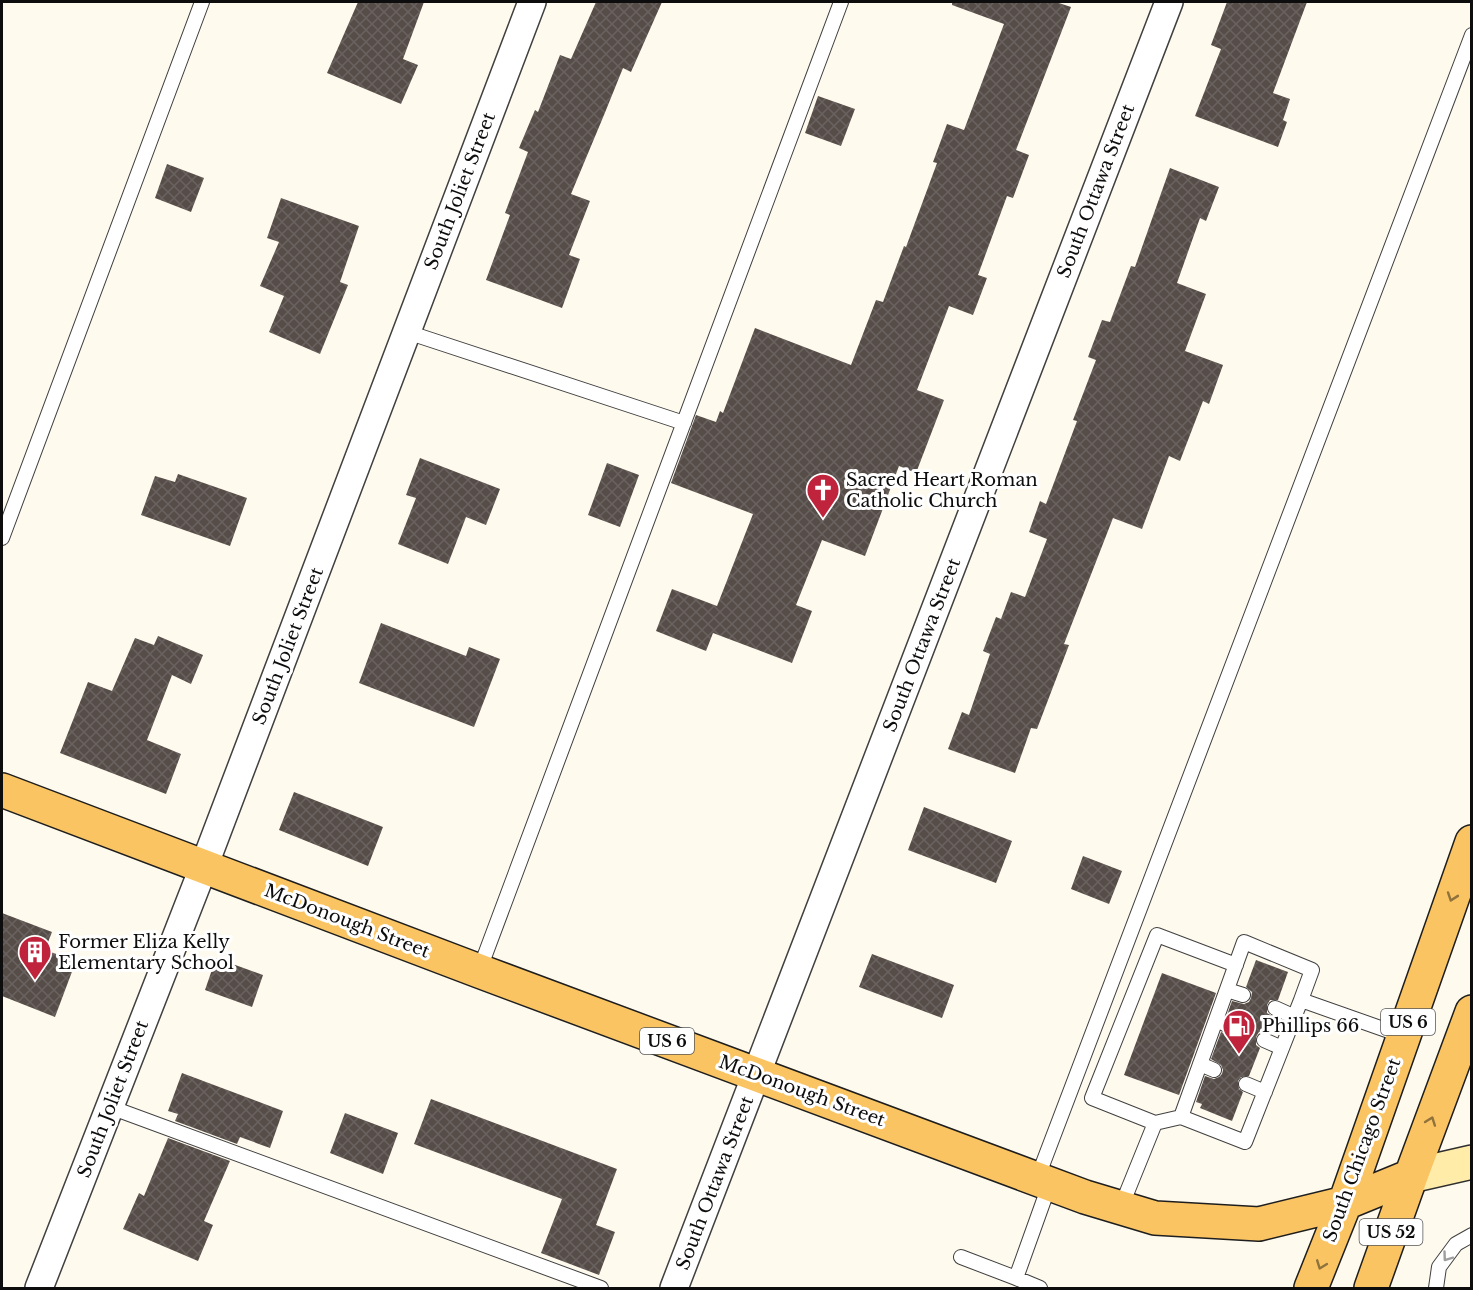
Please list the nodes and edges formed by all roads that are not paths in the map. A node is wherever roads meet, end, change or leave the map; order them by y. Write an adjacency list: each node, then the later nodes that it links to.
1 (202, 2): 8 (lane)
2 (532, 2): 6 (street, South Joliet Street)
3 (842, 2): 7 (lane)
4 (1169, 2): 27 (street, South Ottawa Street)
5 (1472, 35): 35 (lane)
6 (407, 332): 7 (lane); 11 (street, South Joliet Street)
7 (684, 423): 13 (lane)
8 (2, 538)
9 (2, 790): 11 (main road, McDonough Street / US 6)
10 (1472, 842): 22 (main road, South Chicago Street / US 6, one-way to 22)
11 (204, 866): 13 (main road, McDonough Street / US 6); 30 (street, South Joliet Street)
12 (1236, 965): 14 (lane); 16 (lane); 32 (lane)
13 (479, 971): 27 (main road, McDonough Street / US 6)
14 (1227, 990): 15 (lane); 20 (lane)
15 (1243, 995)
16 (1301, 1000): 19 (lane); 22 (lane)
17 (1275, 1008): 19 (lane)
18 (1472, 1012): 34 (main road, US 6, one-way to 18)
19 (1294, 1017): 24 (lane)
20 (1216, 1020): 21 (lane); 25 (lane)
21 (1231, 1026)
22 (1403, 1036): 36 (main road, South Chicago Street / US 6)
23 (1264, 1040): 24 (lane)
24 (1282, 1048): 29 (lane)
25 (1200, 1064): 26 (lane); 31 (lane)
26 (1214, 1070)
27 (756, 1074): 35 (main road, McDonough Street / US 6); 43 (street, South Ottawa Street)
28 (1246, 1084): 29 (lane)
29 (1265, 1092): 31 (lane)
30 (110, 1107): 41 (street, South Joliet Street); 42 (lane)
31 (1180, 1116): 32 (lane)
32 (1155, 1124): 37 (lane)
33 (1472, 1162): 34 (street)
34 (1411, 1176): 36 (main road, McDonough Street / US 6); 46 (main road, US 52)
35 (1044, 1181): 37 (main road, McDonough Street / US 6); 40 (lane)
36 (1345, 1203): 37 (main road, McDonough Street / US 6); 45 (main road, South Chicago Street / US 52, one-way to 45)
37 (1121, 1207)
38 (1472, 1235): 47 (lane, one-way to 47)
39 (961, 1257): 40 (lane)
40 (1016, 1278): 44 (lane)
41 (39, 1288)
42 (601, 1288)
43 (674, 1288)
44 (1040, 1288)
45 (1311, 1288)
46 (1371, 1288)
47 (1436, 1288)

